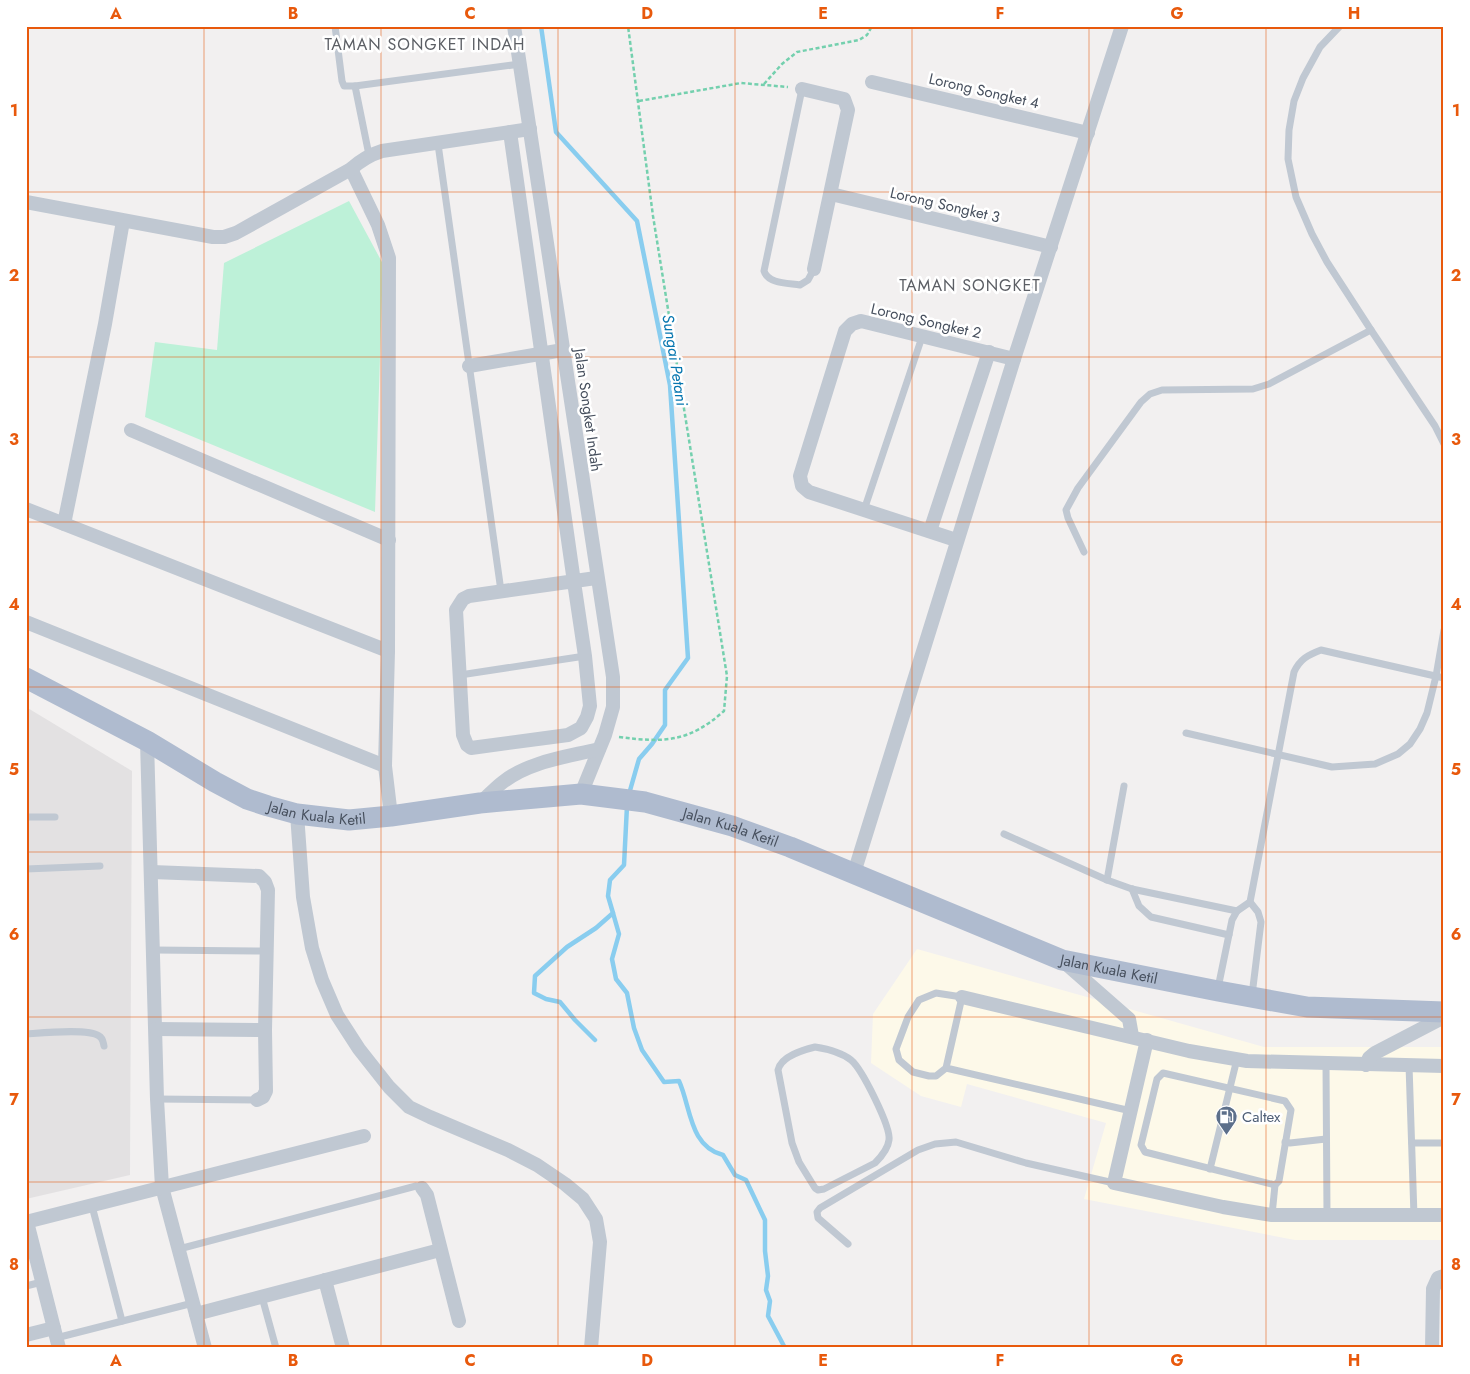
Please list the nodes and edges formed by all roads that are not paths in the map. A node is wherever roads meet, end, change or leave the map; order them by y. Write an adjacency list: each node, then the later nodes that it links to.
1 (335, 26): 7 (lane)
2 (514, 26): 5 (street, Jalan Songket Indah)
3 (1122, 26): 11 (street)
4 (1340, 26): 20 (lane)
5 (520, 64): 7 (lane); 9 (street, Jalan Songket Indah)
6 (872, 82): 11 (street, Lorong Songket 4)
7 (355, 86): 13 (lane)
8 (802, 89): 15 (street); 19 (lane)
9 (530, 129): 10 (street); 22 (street, Jalan Songket Indah)
10 (510, 132): 12 (street); 24 (street)
11 (1088, 133): 18 (street)
12 (438, 144): 13 (street); 26 (lane)
13 (369, 156): 14 (street)
14 (351, 169): 17 (street); 33 (street)
15 (831, 194): 18 (street, Lorong Songket 3); 19 (street)
16 (26, 202): 17 (street)
17 (123, 221): 31 (street)
18 (1051, 247): 25 (street)
19 (814, 269)
20 (1370, 330): 28 (lane); 35 (lane)
21 (922, 337): 23 (street, Lorong Songket 2); 30 (lane); 30 (street, Lorong Songket 2)
22 (563, 350): 24 (street); 36 (street, Jalan Songket Indah)
23 (989, 352): 25 (street, Lorong Songket 2); 32 (street)
24 (541, 354): 26 (street); 37 (street)
25 (1014, 358): 34 (street)
26 (469, 366): 38 (lane)
27 (131, 430): 33 (street)
28 (1444, 444)
29 (26, 509): 31 (street)
30 (864, 511): 32 (street)
31 (64, 524): 41 (street)
32 (930, 531): 34 (street)
33 (389, 540): 41 (street)
34 (956, 540): 62 (street)
35 (1084, 552)
36 (596, 578): 37 (street); 48 (street, Jalan Songket Indah)
37 (574, 582): 38 (street); 42 (street)
38 (501, 591): 43 (street)
39 (26, 622): 50 (street)
40 (1444, 630): 44 (lane)
41 (388, 651): 50 (street)
42 (586, 656): 43 (lane); 43 (street)
43 (460, 675)
44 (1440, 677): 49 (lane); 49 (lane)
45 (26, 678): 47 (main road, Jalan Kuala Ketil)
46 (1186, 733): 49 (lane)
47 (147, 740): 54 (main road, Jalan Kuala Ketil); 61 (street)
48 (599, 749): 52 (street, Jalan Songket Indah); 53 (street)
49 (1278, 756): 65 (lane)
50 (385, 766): 55 (street)
51 (1124, 786): 63 (lane)
52 (581, 794): 53 (main road, Jalan Kuala Ketil); 62 (main road, Jalan Kuala Ketil)
53 (480, 803): 55 (main road, Jalan Kuala Ketil)
54 (297, 814): 55 (main road, Jalan Kuala Ketil); 126 (street)
55 (391, 816)
56 (26, 817): 57 (lane)
57 (55, 817)
58 (1004, 834): 63 (lane)
59 (100, 866): 60 (lane)
60 (26, 869)
61 (152, 872): 68 (street); 69 (street)
62 (854, 873): 70 (main road, Jalan Kuala Ketil)
63 (1108, 880): 64 (lane)
64 (1132, 889): 66 (lane); 67 (lane)
65 (1250, 902): 66 (lane); 73 (lane)
66 (1237, 911): 67 (lane)
67 (1229, 935): 71 (lane)
68 (154, 950): 69 (lane); 76 (street)
69 (266, 951): 77 (street)
70 (1062, 960): 71 (main road, Jalan Kuala Ketil); 79 (street)
71 (1218, 991): 73 (main road, Jalan Kuala Ketil)
72 (962, 997): 79 (street); 87 (lane); 87 (lane)
73 (1252, 997): 74 (main road, Jalan Kuala Ketil)
74 (1444, 1012)
75 (1444, 1017): 84 (street)
76 (156, 1029): 77 (street); 89 (street)
77 (265, 1030): 90 (street)
78 (26, 1034): 81 (lane)
79 (1132, 1036): 80 (street)
80 (1147, 1040): 82 (street); 91 (street)
81 (104, 1046)
82 (1237, 1059): 83 (street); 88 (lane)
83 (1326, 1064): 84 (street); 93 (lane)
84 (1366, 1065): 85 (street)
85 (1409, 1066): 86 (street); 95 (lane)
86 (1444, 1066)
87 (946, 1068): 91 (lane)
88 (1230, 1088): 94 (lane); 98 (lane); 98 (lane)
89 (157, 1099): 90 (lane); 102 (street)
90 (257, 1100)
91 (1131, 1111): 100 (street)
92 (364, 1136): 102 (street)
93 (1326, 1140): 94 (lane); 106 (lane)
94 (1285, 1142): 101 (lane)
95 (1412, 1143): 96 (lane); 108 (lane)
96 (1444, 1143)
97 (875, 1163): 97 (lane); 99 (lane)
98 (1210, 1169): 101 (lane)
99 (880, 1172): 100 (lane); 110 (lane)
100 (1114, 1183): 105 (street)
101 (1275, 1185): 105 (lane)
102 (162, 1187): 104 (street); 111 (street)
103 (422, 1188): 111 (lane); 112 (street)
104 (92, 1206): 109 (street); 119 (lane)
105 (1272, 1215): 106 (street)
106 (1326, 1215): 108 (street)
107 (1444, 1215): 108 (street)
108 (1414, 1216)
109 (27, 1222): 115 (street)
110 (848, 1244)
111 (179, 1249): 118 (street)
112 (440, 1250): 114 (street); 120 (street)
113 (1444, 1276): 127 (street)
114 (325, 1280): 117 (street); 125 (street)
115 (42, 1282): 116 (lane); 122 (street)
116 (26, 1286)
117 (262, 1297): 118 (street); 124 (lane)
118 (195, 1308): 119 (lane); 123 (street)
119 (122, 1321): 122 (lane)
120 (459, 1321)
121 (26, 1335): 122 (street)
122 (56, 1338)
123 (205, 1348)
124 (276, 1348)
125 (343, 1348)
126 (591, 1348)
127 (1432, 1348)

